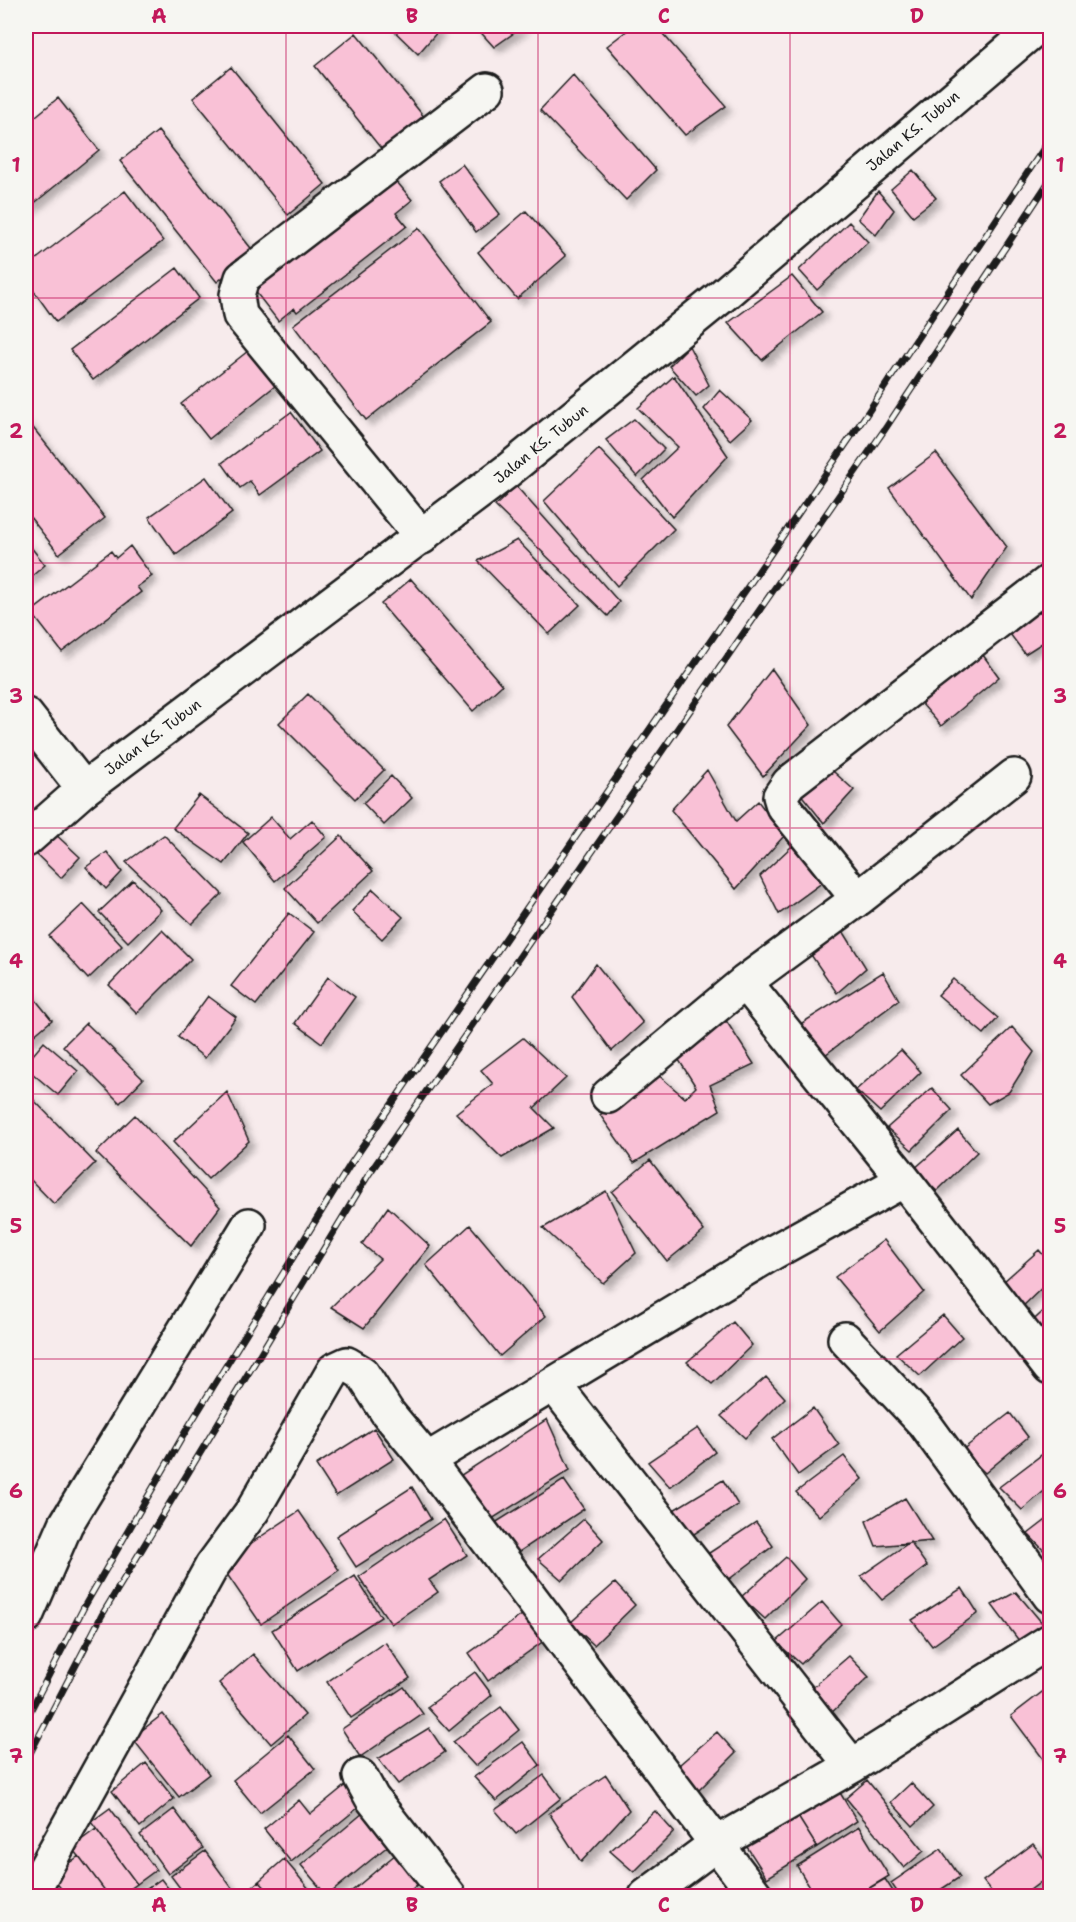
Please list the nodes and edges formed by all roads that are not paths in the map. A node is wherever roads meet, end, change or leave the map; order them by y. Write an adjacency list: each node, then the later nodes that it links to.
1 (1038, 26): 3 (street, Jalan KS. Tubun)
2 (487, 90): 3 (street)
3 (422, 537): 7 (street, Jalan KS. Tubun)
4 (1050, 581): 9 (street)
5 (26, 715): 7 (street)
6 (1014, 776): 9 (street)
7 (84, 789): 8 (street, Jalan KS. Tubun)
8 (26, 840)
9 (858, 899): 10 (street)
10 (745, 982): 11 (street); 12 (street)
11 (608, 1096)
12 (904, 1180): 15 (street); 16 (street)
13 (249, 1225): 19 (street)
14 (845, 1339): 18 (street)
15 (1050, 1368)
16 (555, 1386): 17 (street); 21 (street)
17 (427, 1460): 23 (street); 24 (street)
18 (1050, 1596)
19 (26, 1616)
20 (1050, 1641): 21 (street)
21 (852, 1766): 23 (street)
22 (360, 1776): 25 (street)
23 (716, 1844): 26 (street); 27 (street)
24 (30, 1896)
25 (449, 1896)
26 (645, 1896)
27 (756, 1896)

